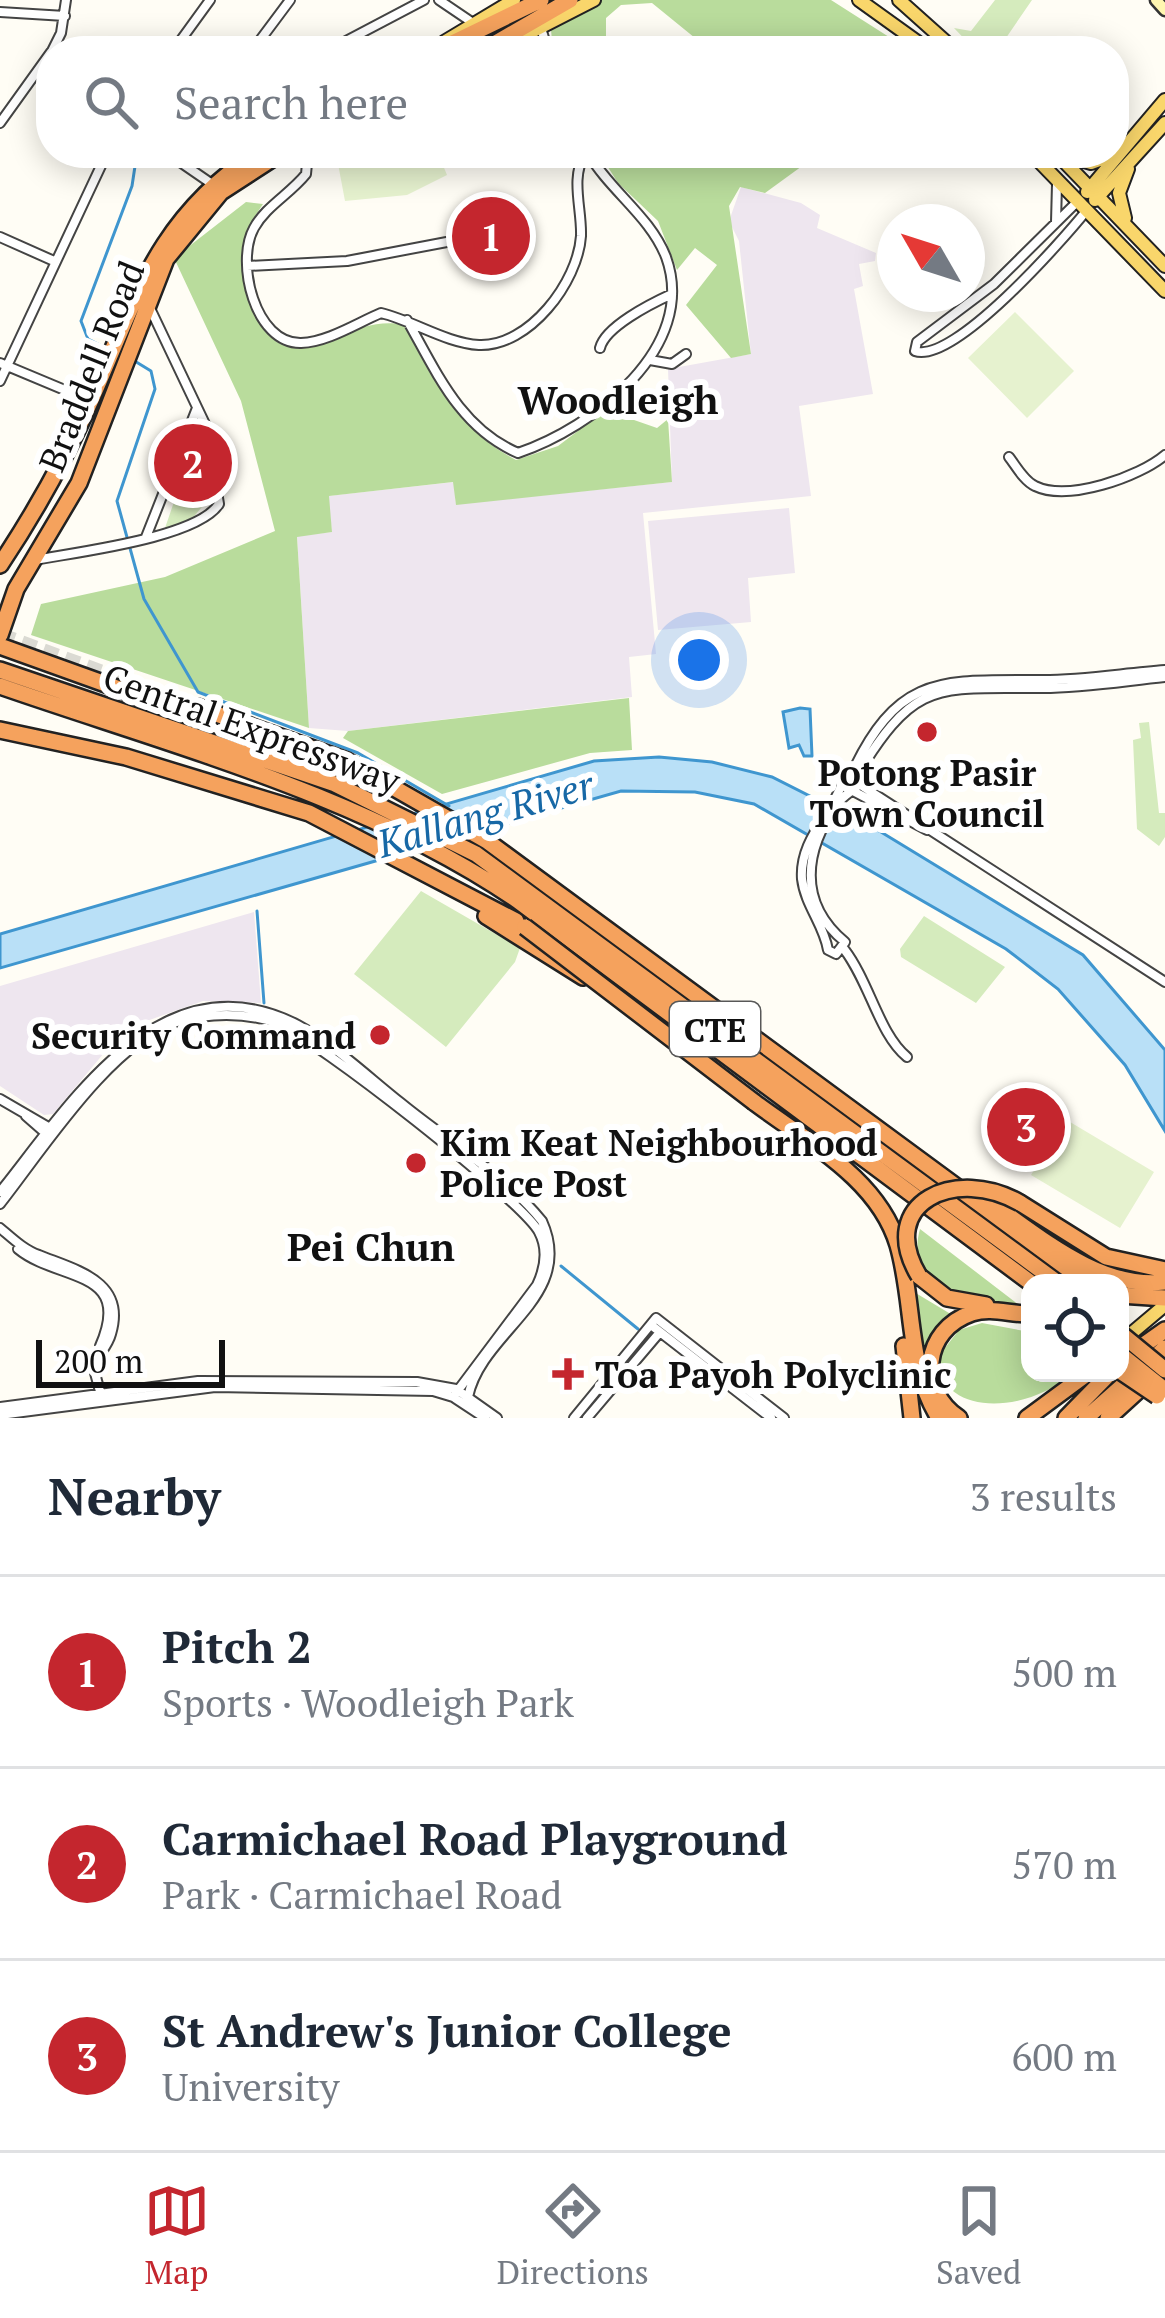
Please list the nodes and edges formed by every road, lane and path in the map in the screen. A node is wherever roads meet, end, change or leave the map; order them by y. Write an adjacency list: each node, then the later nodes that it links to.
1 (14, 0): 16 (street)
2 (66, 0): 17 (street)
3 (208, 0): 21 (street)
4 (290, 0): 22 (street)
5 (424, 0): 23 (street)
6 (439, 0): 18 (street)
7 (514, 0): 18 (main road)
8 (541, 0): 25 (highway)
9 (570, 0): 26 (highway)
10 (594, 0): 19 (main road)
11 (864, 0): 29 (main road)
12 (896, 0): 30 (main road)
13 (1156, 0): 14 (street)
14 (1165, 10)
15 (0, 11): 16 (street)
16 (14, 12): 17 (street)
17 (65, 16): 20 (street)
18 (473, 23): 24 (main road)
19 (541, 28): 27 (main road); 28 (street)
20 (57, 36)
21 (183, 36)
22 (263, 36)
23 (356, 36)
24 (455, 36)
25 (466, 36)
26 (508, 36)
27 (524, 36)
28 (543, 36)
29 (912, 36)
30 (938, 36)
31 (36, 73): 33 (street)
32 (1165, 100): 35 (main road)
33 (0, 123)
34 (1165, 123): 36 (main road)
35 (1129, 139)
36 (1133, 157): 37 (main road); 38 (main road)
37 (1129, 161)
38 (1129, 167)
39 (100, 168): 61 (street)
40 (190, 168): 52 (street)
41 (235, 168): 52 (highway, Braddell Road)
42 (255, 168): 67 (highway, Braddell Road)
43 (307, 168): 62 (street)
44 (580, 168): 71 (street)
45 (600, 168): 66 (street)
46 (1045, 168): 51 (main road)
47 (1071, 168): 53 (main road)
48 (1108, 168): 53 (main road)
49 (1121, 168): 53 (main road)
50 (1129, 168): 57 (main road)
51 (1057, 180): 54 (main road); 55 (street)
52 (212, 184): 74 (highway, Braddell Road)
53 (1094, 193): 54 (main road); 57 (main road)
54 (1082, 206): 55 (street); 56 (main road); 58 (street)
55 (1055, 224): 64 (street)
56 (1104, 228): 58 (street); 65 (main road)
57 (1132, 232): 63 (main road)
58 (1067, 234): 70 (street)
59 (0, 237): 61 (street)
60 (452, 241): 62 (street)
61 (54, 261): 76 (street)
62 (247, 266): 71 (street)
63 (1165, 266)
64 (985, 290)
65 (1165, 291)
66 (674, 294): 72 (street); 75 (street)
67 (147, 303): 74 (highway, Braddell Road); 79 (street)
68 (961, 312): 70 (street)
69 (968, 312): 70 (street)
70 (984, 315)
71 (406, 319): 75 (street)
72 (610, 335)
73 (686, 354): 75 (street)
74 (117, 355): 78 (highway, Braddell Road); 84 (highway); 84 (highway, Braddell Road)
75 (650, 360)
76 (4, 365): 77 (street); 78 (street)
77 (0, 381)
78 (91, 401): 83 (highway, Braddell Road)
79 (197, 407): 82 (street); 82 (street)
80 (1165, 455): 81 (street)
81 (1009, 457)
82 (146, 537): 84 (street)
83 (0, 564)
84 (15, 580): 85 (highway); 86 (highway, Braddell Road); 88 (highway)
85 (0, 610)
86 (0, 634)
87 (0, 646): 88 (highway)
88 (27, 654): 94 (highway)
89 (0, 670): 95 (highway, Central Expressway / CTE)
90 (1165, 673): 97 (street)
91 (0, 686): 95 (highway, Central Expressway / CTE)
92 (196, 707): 98 (highway)
93 (0, 730): 99 (highway)
94 (238, 732): 96 (highway); 98 (highway)
95 (186, 743): 96 (highway, Central Expressway / CTE); 99 (highway, Central Expressway / CTE)
96 (335, 784): 100 (highway, Central Expressway / CTE)
97 (850, 787): 102 (street); 104 (street)
98 (407, 796): 100 (highway)
99 (336, 819): 101 (highway); 101 (highway, Central Expressway / CTE)
100 (482, 848): 109 (highway); 115 (highway, Central Expressway / CTE)
101 (452, 882): 105 (highway, Central Expressway / CTE); 105 (highway); 110 (highway, bridge)
102 (831, 939): 103 (street); 103 (street)
103 (844, 949): 106 (street)
104 (1165, 985)
105 (706, 1042): 117 (highway, Central Expressway / CTE)
106 (907, 1057)
107 (0, 1099): 108 (street)
108 (52, 1134): 111 (street); 112 (street); 130 (street); 140 (street)
109 (919, 1159): 116 (highway); 118 (highway)
110 (836, 1164): 150 (highway); 151 (highway)
111 (0, 1192)
112 (0, 1204)
113 (0, 1231): 138 (street); 139 (street)
114 (1165, 1270): 121 (highway, bridge)
115 (1045, 1274)
116 (1073, 1274)
117 (1021, 1275)
118 (1165, 1282)
119 (1129, 1296): 120 (highway)
120 (1165, 1302): 125 (main road)
121 (1021, 1313)
122 (1021, 1313): 152 (highway)
123 (663, 1328): 146 (street); 147 (street); 148 (street); 149 (street)
124 (1165, 1330): 129 (highway)
125 (1129, 1335)
126 (1129, 1343): 132 (highway, bridge)
127 (1165, 1348): 156 (highway)
128 (1129, 1359): 132 (highway, bridge)
129 (1129, 1360)
130 (468, 1371): 136 (street); 137 (street)
131 (1129, 1375): 141 (highway, bridge)
132 (1164, 1377): 143 (highway)
133 (1076, 1382): 153 (highway)
134 (1080, 1382): 154 (highway)
135 (1101, 1382): 155 (highway)
136 (444, 1385): 137 (street); 138 (street)
137 (455, 1393): 140 (street); 142 (street); 144 (street)
138 (101, 1395): 139 (street)
139 (82, 1397): 142 (street)
140 (468, 1397): 145 (street)
141 (1165, 1401)
142 (0, 1411)
143 (1113, 1416)
144 (485, 1418)
145 (496, 1418)
146 (574, 1418)
147 (587, 1418)
148 (770, 1418)
149 (784, 1418)
150 (912, 1418)
151 (939, 1418)
152 (959, 1418)
153 (1027, 1418)
154 (1049, 1418)
155 (1066, 1418)
156 (1086, 1418)

